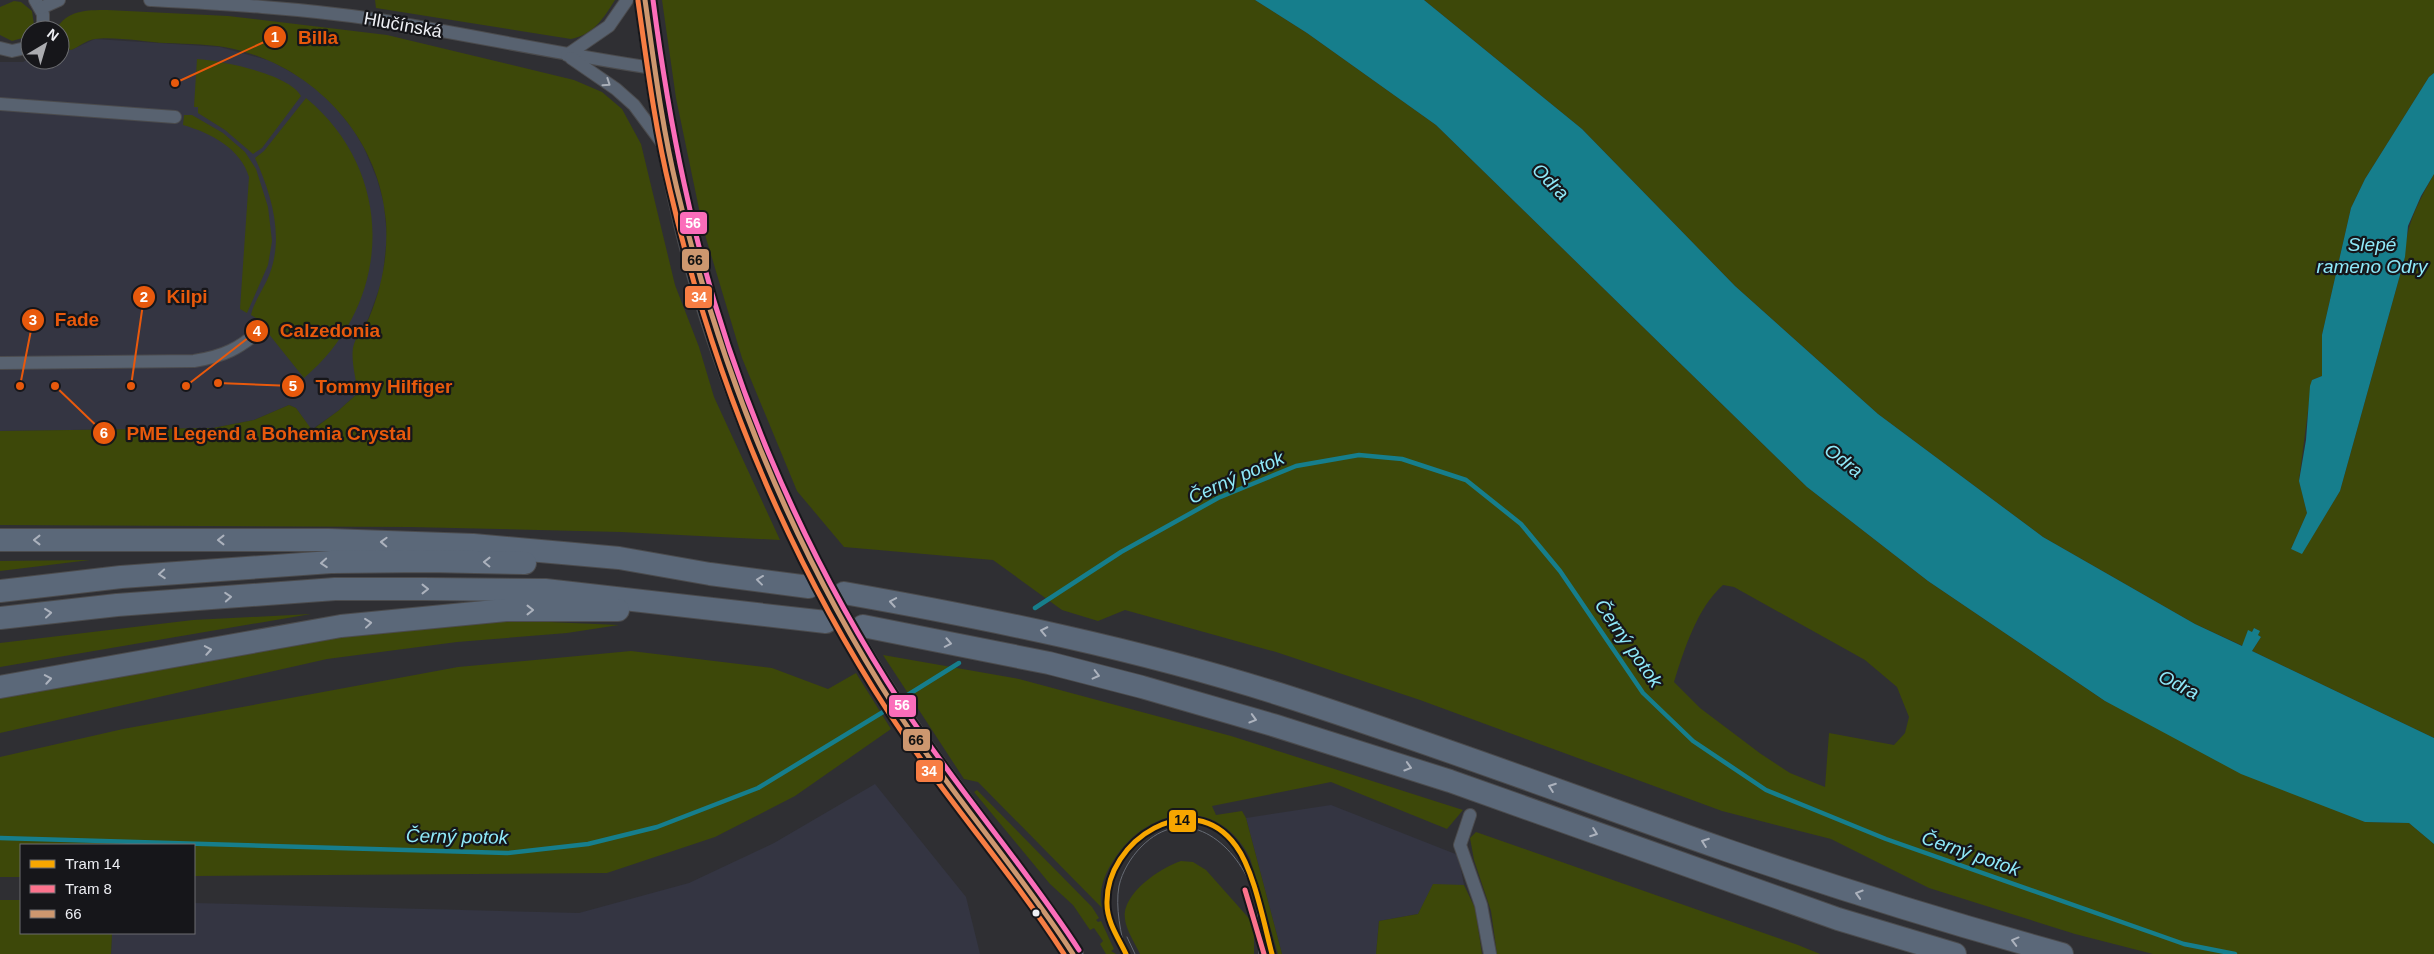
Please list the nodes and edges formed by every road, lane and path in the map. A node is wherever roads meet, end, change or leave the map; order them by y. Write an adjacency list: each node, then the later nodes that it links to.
1 (59, 0): 5 (street)
2 (150, 0): 9 (street, Hlučínská)
3 (627, 0): 9 (street)
4 (645, 0): 10 (main road)
5 (38, 4): 6 (street)
6 (44, 20)
7 (0, 48): 8 (street)
8 (20, 50)
9 (567, 55): 10 (street, Hlučínská); 13 (street, one-way to 13)
10 (653, 68): 13 (main road)
11 (0, 104): 12 (street)
12 (175, 117)
13 (667, 149): 25 (main road, bridge)
14 (262, 329): 15 (street)
15 (0, 363)
16 (0, 540): 17 (highway, one-way to 16)
17 (710, 574): 18 (highway, one-way to 17); 19 (highway, one-way to 19)
18 (808, 587)
19 (0, 590)
20 (844, 593): 28 (highway, one-way to 20)
21 (0, 618): 23 (highway)
22 (863, 626): 27 (highway, one-way to 27)
23 (0, 687)
24 (1470, 815): 26 (street)
25 (1074, 954)
26 (1490, 954)
27 (1955, 954)
28 (2062, 954)

